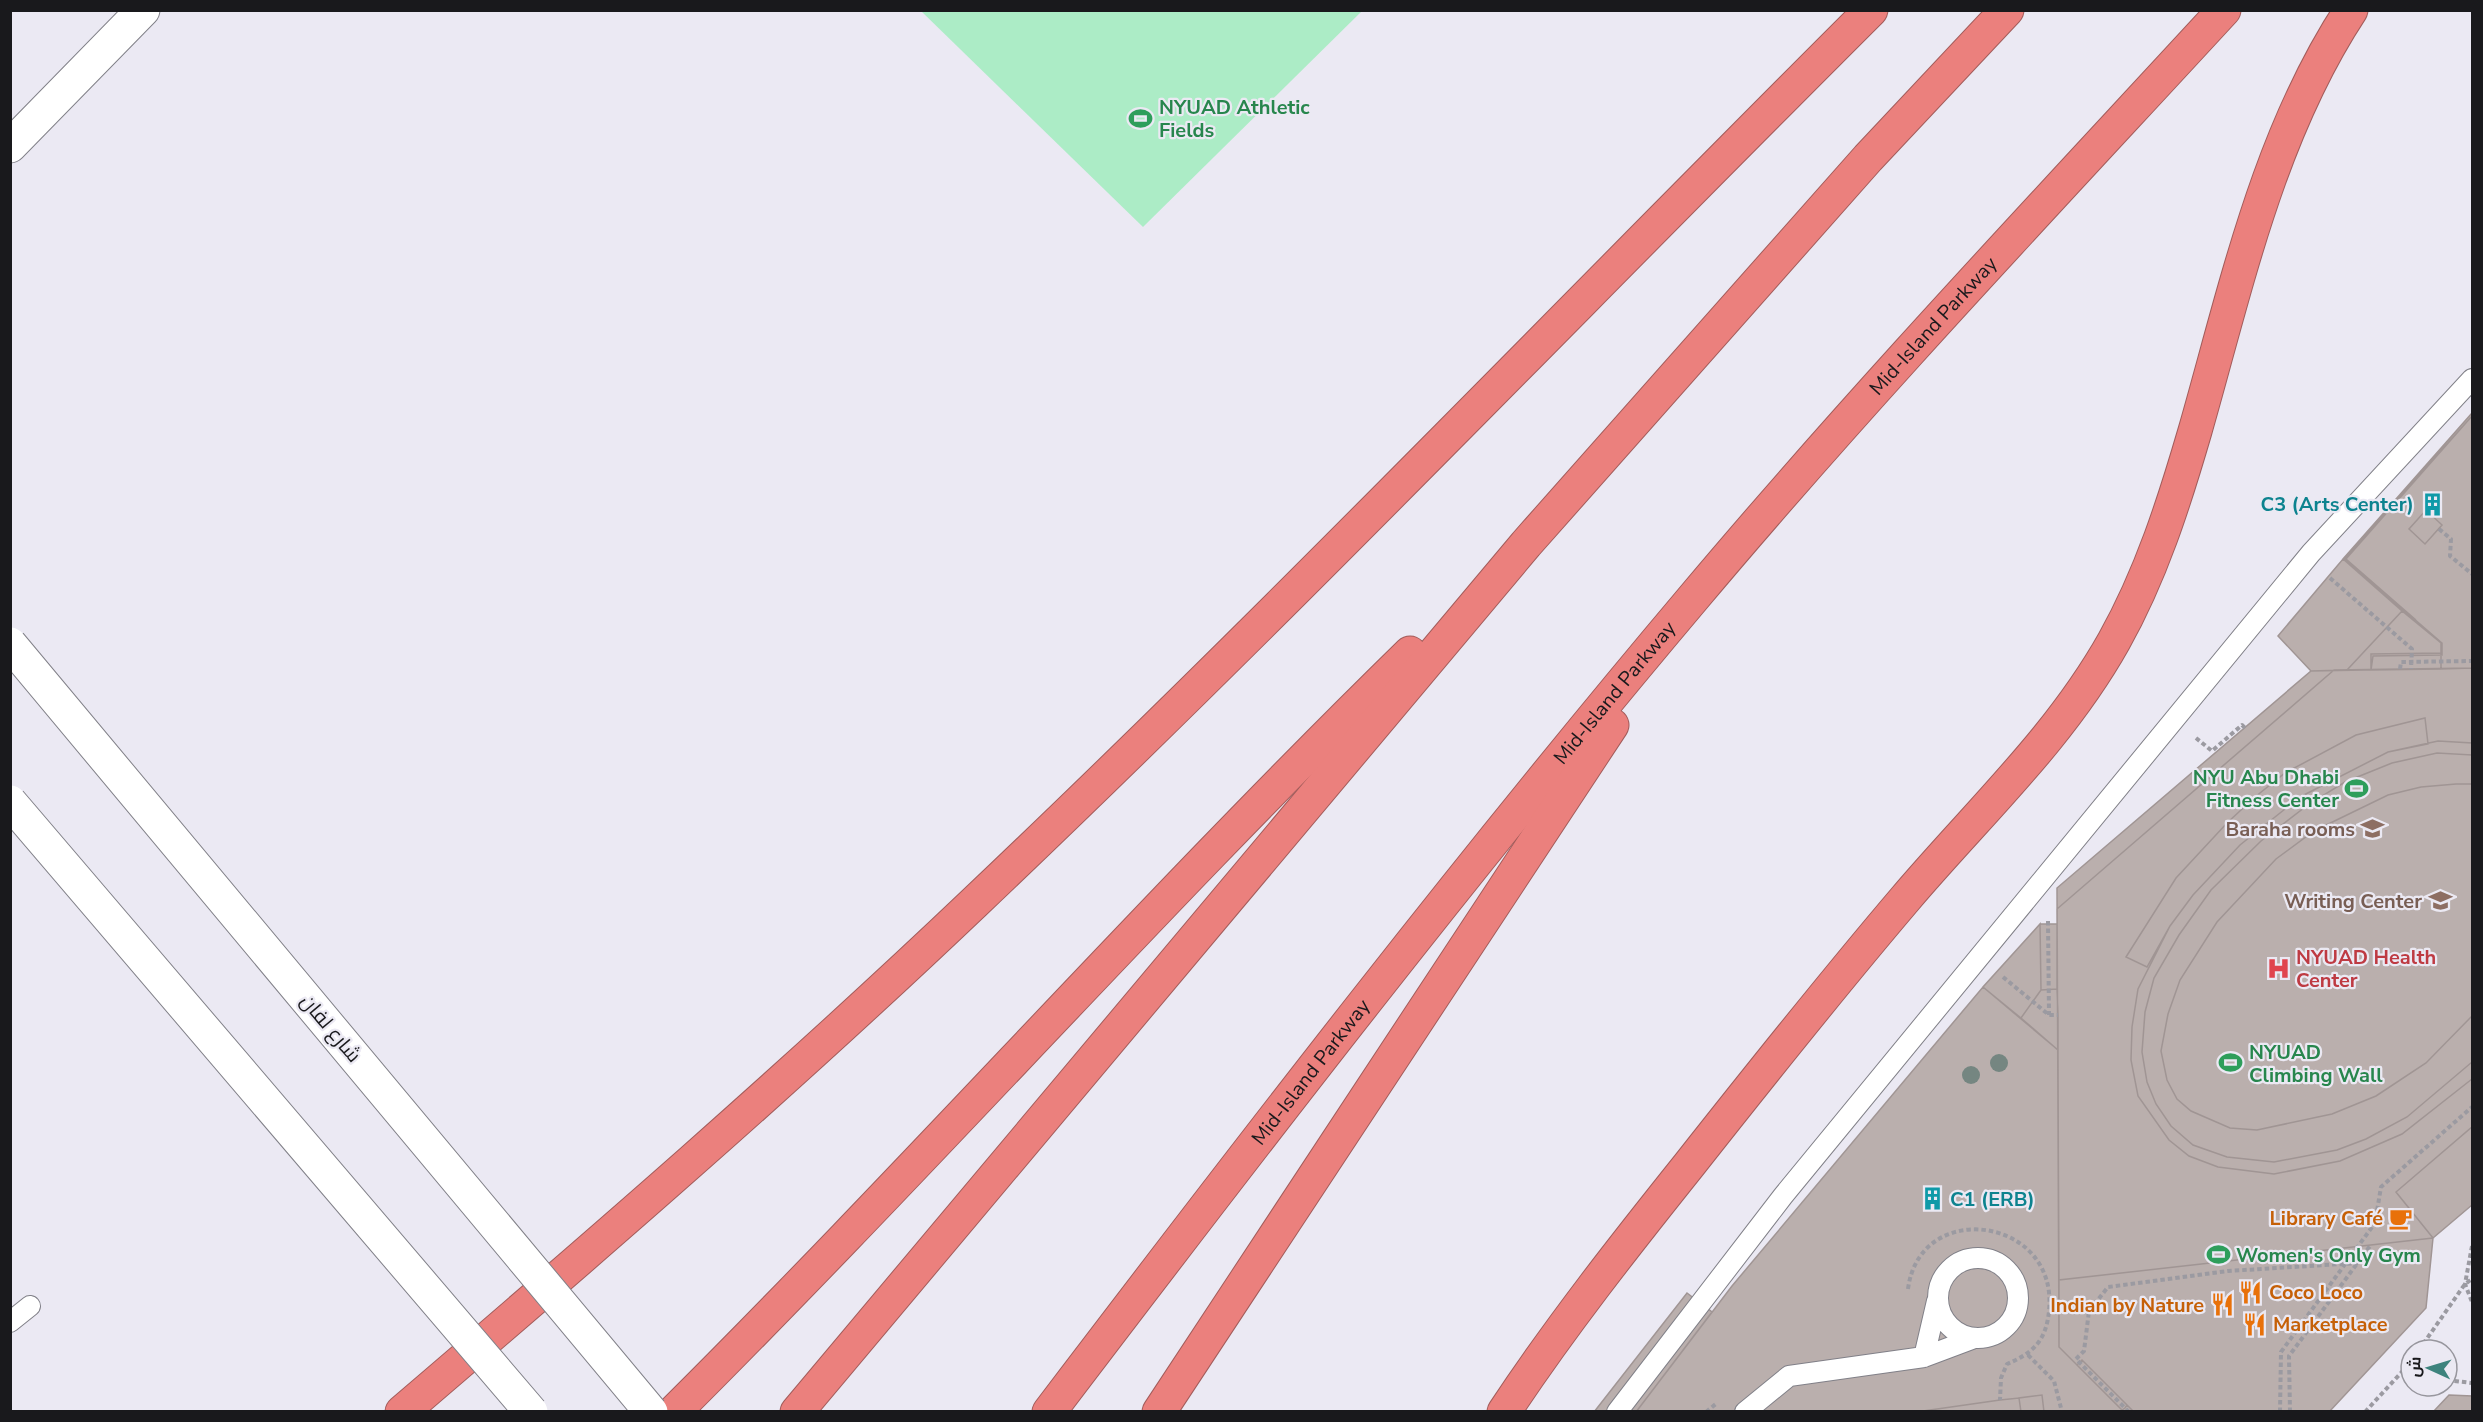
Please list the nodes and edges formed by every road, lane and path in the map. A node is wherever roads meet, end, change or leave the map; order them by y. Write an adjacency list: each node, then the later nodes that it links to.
1 (143, 10): 6 (street)
2 (1871, 10): 41 (highway)
3 (2007, 10): 9 (highway)
4 (2224, 10): 12 (highway, Mid-Island Parkway)
5 (2351, 10): 48 (highway)
6 (10, 146)
7 (2472, 379): 49 (lane)
8 (2439, 529): 10 (path)
9 (1526, 544): 44 (highway); 45 (highway)
10 (2472, 574)
11 (2328, 577): 16 (path)
12 (1694, 597): 46 (highway, Mid-Island Parkway); 47 (highway)
13 (10, 644): 43 (street, شارع لفان, bridge)
14 (2472, 661): 15 (path)
15 (2400, 669)
16 (2411, 669)
17 (2245, 728): 18 (path)
18 (2212, 751)
19 (10, 802): 42 (street, bridge)
20 (2048, 924): 22 (path)
21 (1996, 971): 22 (path)
22 (2049, 1015): 23 (path)
23 (2058, 1015)
24 (2472, 1107): 53 (path)
25 (2370, 1246): 27 (path)
26 (2472, 1246): 29 (path)
27 (2358, 1263): 52 (path); 54 (path)
28 (2472, 1279): 29 (path)
29 (2465, 1284): 32 (path); 35 (path)
30 (1908, 1294): 37 (path)
31 (1937, 1301): 36 (lane); 36 (lane); 38 (lane)
32 (2472, 1302)
33 (30, 1306): 34 (lane)
34 (10, 1322)
35 (2428, 1338)
36 (1972, 1339): 38 (lane)
37 (2028, 1355): 40 (path); 51 (path)
38 (1924, 1357): 50 (lane)
39 (2399, 1378): 55 (path)
40 (2000, 1400)
41 (402, 1412)
42 (531, 1412)
43 (651, 1412)
44 (674, 1412)
45 (797, 1412)
46 (1049, 1412)
47 (1159, 1412)
48 (1504, 1412)
49 (1617, 1412)
50 (1745, 1412)
51 (2062, 1412)
52 (2129, 1412)
53 (2280, 1412)
54 (2290, 1412)
55 (2365, 1412)

